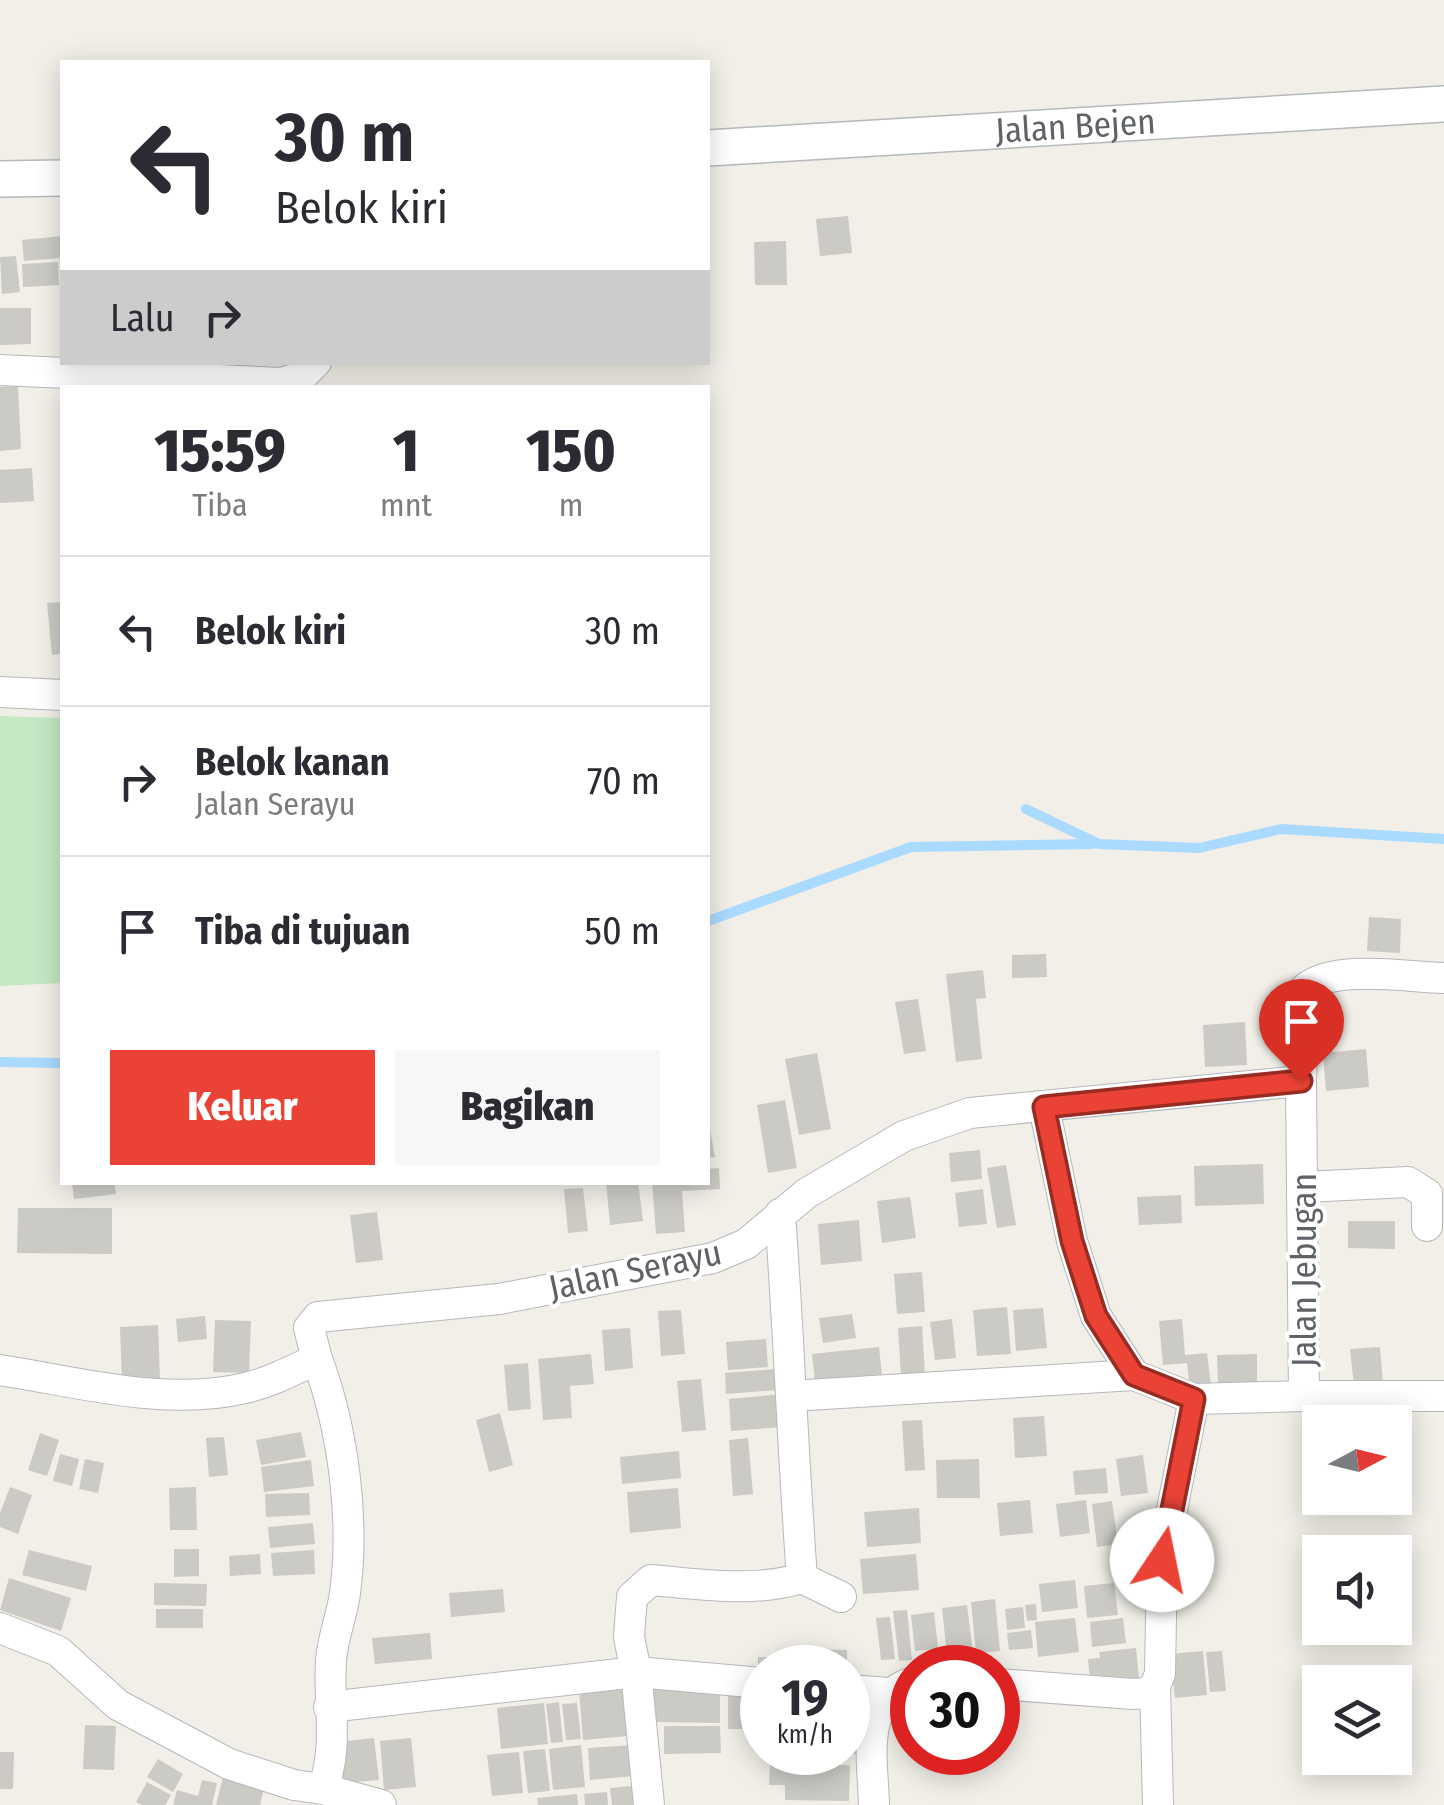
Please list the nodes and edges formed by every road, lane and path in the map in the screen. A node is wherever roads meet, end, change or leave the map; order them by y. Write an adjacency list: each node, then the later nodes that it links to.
1 (1444, 104): 2 (street, Jalan Bejen)
2 (710, 148)
3 (60, 178): 4 (street)
4 (0, 179)
5 (313, 365): 6 (street)
6 (0, 370)
7 (0, 692): 8 (street)
8 (60, 695)
9 (1444, 978): 10 (street)
10 (1301, 1081): 11 (street, Jalan Serayu); 12 (street, Jalan Jebugan)
11 (1044, 1107): 13 (street, Jalan Serayu); 17 (street)
12 (1304, 1187): 14 (street); 19 (street, Jalan Jebugan)
13 (780, 1214): 15 (street, Jalan Serayu); 18 (street)
14 (1427, 1226)
15 (317, 1359): 16 (street); 30 (street)
16 (0, 1370)
17 (1134, 1375): 18 (street); 21 (street)
18 (791, 1396): 22 (street)
19 (1304, 1396): 20 (street, Jalan Jebugan); 21 (street)
20 (1444, 1396)
21 (1194, 1399): 28 (street)
22 (802, 1578): 23 (street); 25 (street)
23 (841, 1596)
24 (0, 1628): 31 (street)
25 (636, 1672): 26 (street); 30 (street); 33 (street)
26 (740, 1680)
27 (1020, 1686): 28 (street)
28 (1156, 1686): 35 (street)
29 (890, 1698): 34 (street)
30 (329, 1707): 31 (street)
31 (323, 1788): 32 (street)
32 (381, 1805)
33 (648, 1805)
34 (874, 1805)
35 (1158, 1805)

